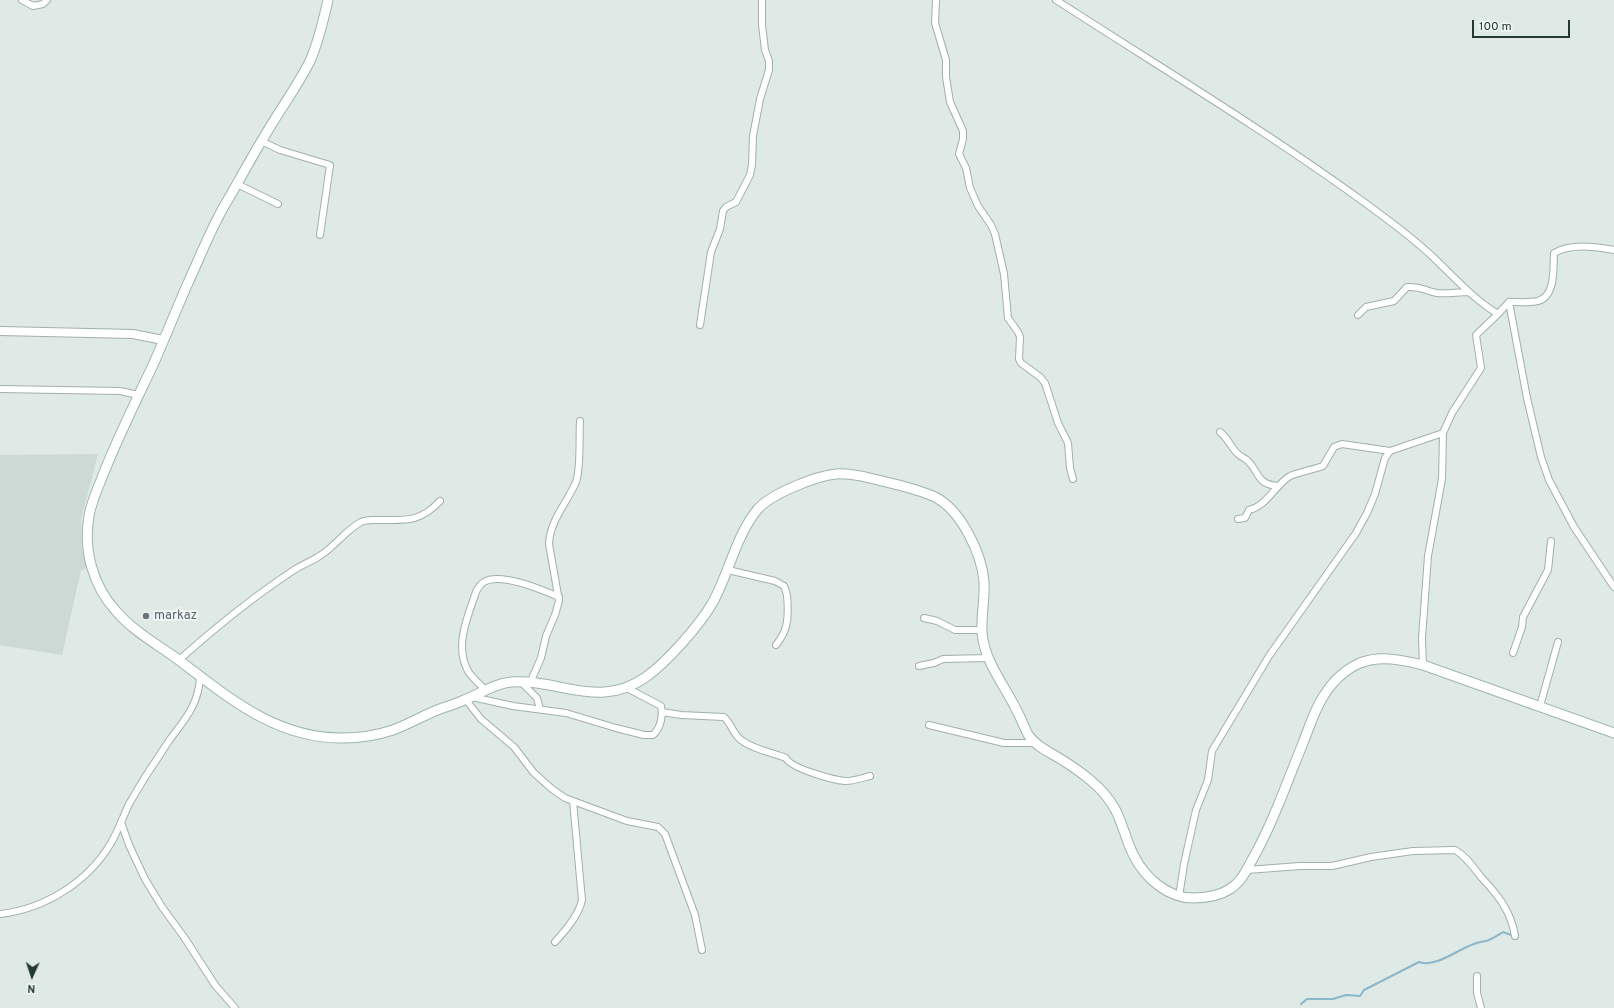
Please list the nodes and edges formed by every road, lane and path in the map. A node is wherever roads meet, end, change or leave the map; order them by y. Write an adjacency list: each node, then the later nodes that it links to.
1 (22, 0): 2 (street)
2 (47, 0)
3 (328, 0): 7 (main road)
4 (762, 0): 16 (street)
5 (936, 0): 25 (street)
6 (1056, 0): 12 (street)
7 (261, 141): 8 (main road); 10 (street)
8 (237, 184): 9 (street); 18 (main road)
9 (278, 204)
10 (320, 235)
11 (1614, 250): 13 (street)
12 (1469, 292): 14 (street); 15 (street)
13 (1509, 302): 14 (street); 31 (street)
14 (1498, 314): 23 (street)
15 (1358, 315)
16 (700, 325)
17 (0, 331): 18 (street)
18 (163, 340): 20 (main road)
19 (0, 389): 20 (street)
20 (138, 395): 39 (main road)
21 (580, 421): 32 (street)
22 (1220, 432): 26 (street)
23 (1443, 433): 24 (street); 40 (street)
24 (1390, 451): 26 (street); 57 (street)
25 (1073, 479)
26 (1278, 486): 28 (street)
27 (440, 501): 39 (street)
28 (1238, 519)
29 (1551, 541): 37 (street)
30 (728, 570): 34 (main road); 36 (street); 44 (main road)
31 (1614, 587)
32 (559, 597): 43 (street); 45 (street)
33 (924, 618): 34 (street)
34 (982, 630): 38 (main road)
35 (1558, 642): 47 (street)
36 (776, 645)
37 (1513, 653)
38 (989, 658): 41 (street); 52 (main road)
39 (179, 660): 42 (main road)
40 (1423, 665): 47 (main road); 56 (main road)
41 (919, 666)
42 (200, 676): 46 (main road); 55 (street)
43 (526, 683): 44 (main road); 45 (main road); 48 (street)
44 (628, 688): 49 (street)
45 (484, 690): 46 (main road)
46 (469, 698): 48 (street); 54 (street)
47 (1540, 706): 51 (main road)
48 (540, 709): 49 (street)
49 (662, 712): 53 (street)
50 (929, 725): 52 (street)
51 (1614, 733)
52 (1035, 743): 57 (main road)
53 (870, 776)
54 (573, 801): 60 (street); 61 (street)
55 (121, 822): 58 (street); 63 (street)
56 (1247, 870): 57 (main road); 59 (street)
57 (1179, 897)
58 (0, 914)
59 (1515, 936)
60 (555, 942)
61 (702, 950)
62 (1477, 976): 64 (street)
63 (235, 1008)
64 (1481, 1008)

